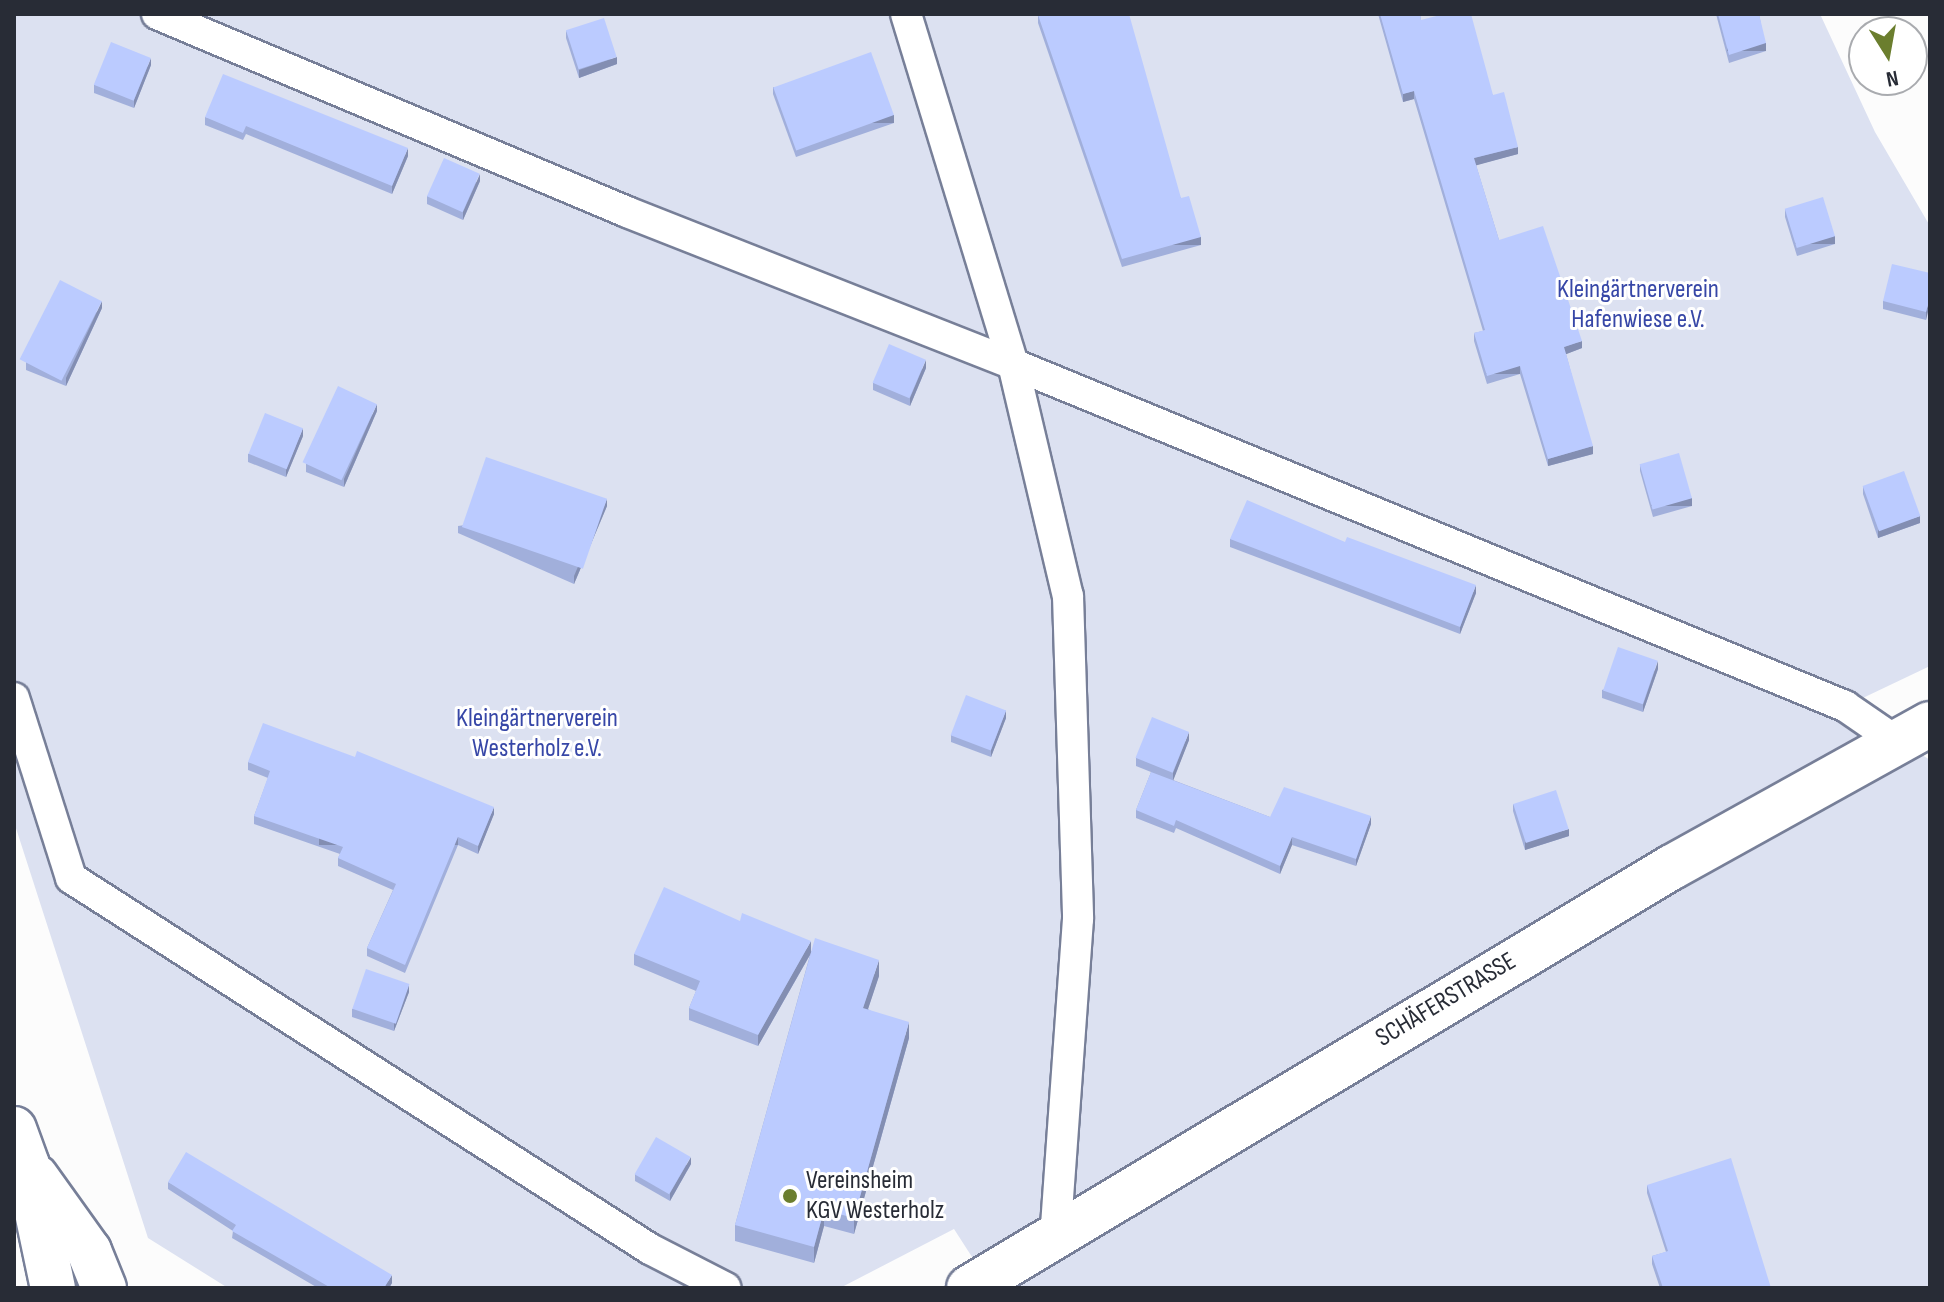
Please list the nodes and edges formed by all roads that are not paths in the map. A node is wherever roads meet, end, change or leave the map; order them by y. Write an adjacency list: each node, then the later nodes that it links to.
1 (157, 14): 3 (lane)
2 (906, 14): 3 (lane)
3 (1013, 364): 5 (lane); 7 (lane)
4 (14, 698): 10 (lane)
5 (1913, 733): 7 (street, SCHÄFERSTRASSE)
6 (18, 1155): 8 (street); 9 (street)
7 (1055, 1236): 11 (street, SCHÄFERSTRASSE)
8 (53, 1288)
9 (104, 1288)
10 (726, 1288)
11 (969, 1288)

